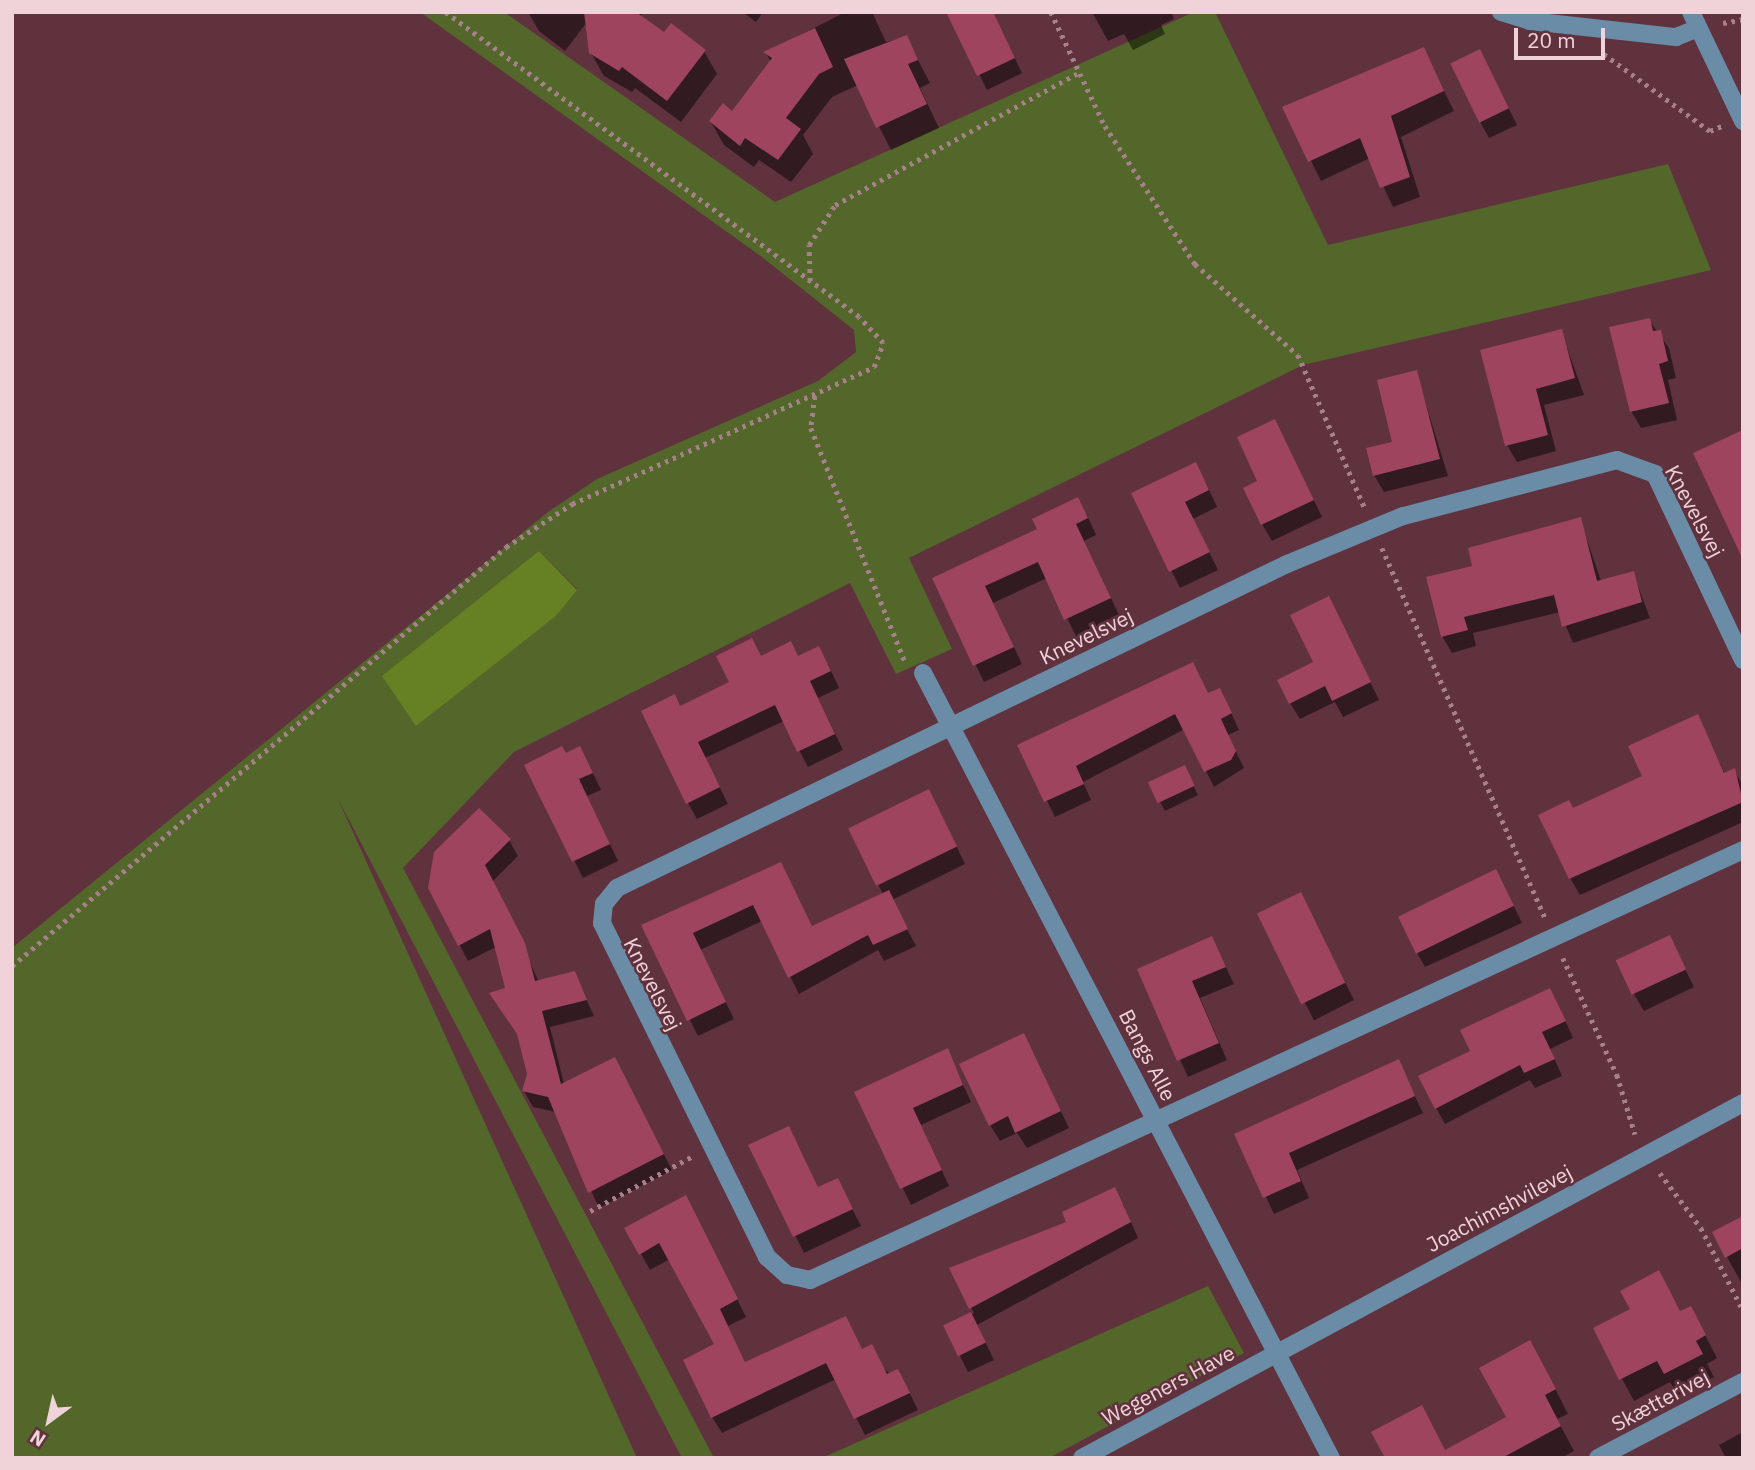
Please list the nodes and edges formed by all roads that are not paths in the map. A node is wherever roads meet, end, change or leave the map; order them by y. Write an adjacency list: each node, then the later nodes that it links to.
1 (1501, 12): 2 (street)
2 (1694, 20): 3 (street)
3 (1742, 120)
4 (1743, 660): 6 (street, Knevelsvej)
5 (923, 673): 6 (street, Bangs Alle)
6 (951, 726): 9 (street, Bangs Alle); 9 (street, Knevelsvej)
7 (1743, 849): 9 (street, Knevelsvej)
8 (1743, 1103): 10 (street, Joachimshvilevej)
9 (1155, 1119): 10 (street, Bangs Alle)
10 (1276, 1353): 12 (street, Wegeners Have); 13 (street, Bangs Alle)
11 (1743, 1382): 14 (street, Skætterivej)
12 (1082, 1458)
13 (1331, 1458)
14 (1598, 1458)

